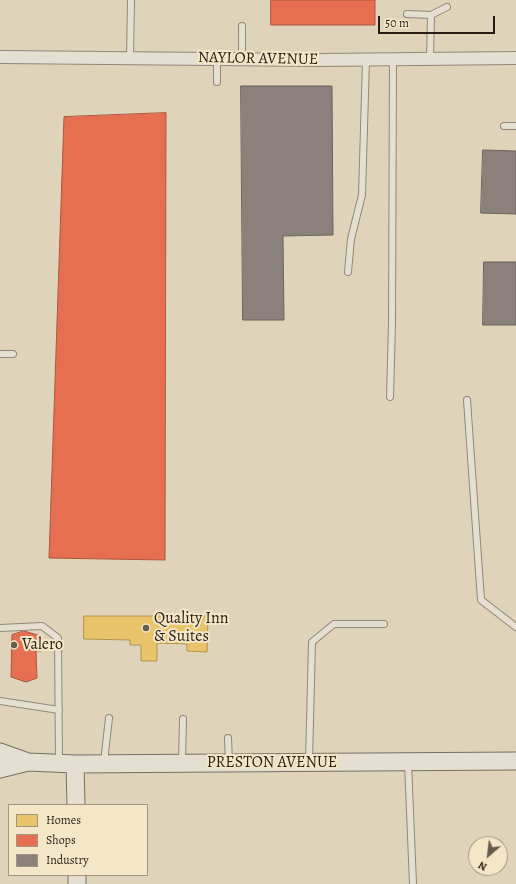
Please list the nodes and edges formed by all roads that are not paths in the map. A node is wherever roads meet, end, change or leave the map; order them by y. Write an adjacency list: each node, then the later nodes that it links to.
1 (131, 0): 7 (lane)
2 (447, 7): 4 (lane)
3 (407, 14): 4 (lane)
4 (431, 15): 11 (lane)
5 (242, 26): 10 (lane)
6 (0, 57): 7 (street, NAYLOR AVENUE)
7 (130, 58): 9 (street, NAYLOR AVENUE)
8 (516, 58): 11 (street, NAYLOR AVENUE)
9 (217, 59): 10 (street, NAYLOR AVENUE); 14 (lane)
10 (242, 59): 12 (street, NAYLOR AVENUE)
11 (430, 59): 13 (street, NAYLOR AVENUE)
12 (366, 60): 13 (street, NAYLOR AVENUE); 17 (lane)
13 (393, 60): 20 (lane)
14 (217, 82)
15 (504, 126): 16 (lane)
16 (516, 126)
17 (348, 272)
18 (0, 354): 19 (lane)
19 (13, 354)
20 (390, 397)
21 (467, 400): 23 (lane)
22 (384, 624): 33 (lane)
23 (516, 627)
24 (0, 628): 26 (lane)
25 (0, 701): 26 (lane)
26 (59, 710): 35 (lane)
27 (109, 718): 38 (lane)
28 (183, 719): 36 (lane)
29 (228, 738): 37 (lane)
30 (0, 752): 32 (street)
31 (516, 761): 34 (street, PRESTON AVENUE)
32 (28, 762): 35 (street, PRESTON AVENUE); 39 (street)
33 (309, 762): 34 (street, PRESTON AVENUE); 37 (street, PRESTON AVENUE)
34 (408, 762): 41 (lane)
35 (67, 763): 38 (street, PRESTON AVENUE); 40 (street)
36 (182, 763): 37 (street, PRESTON AVENUE); 38 (street, PRESTON AVENUE)
37 (229, 763)
38 (104, 764)
39 (0, 769)
40 (76, 804)
41 (413, 884)

